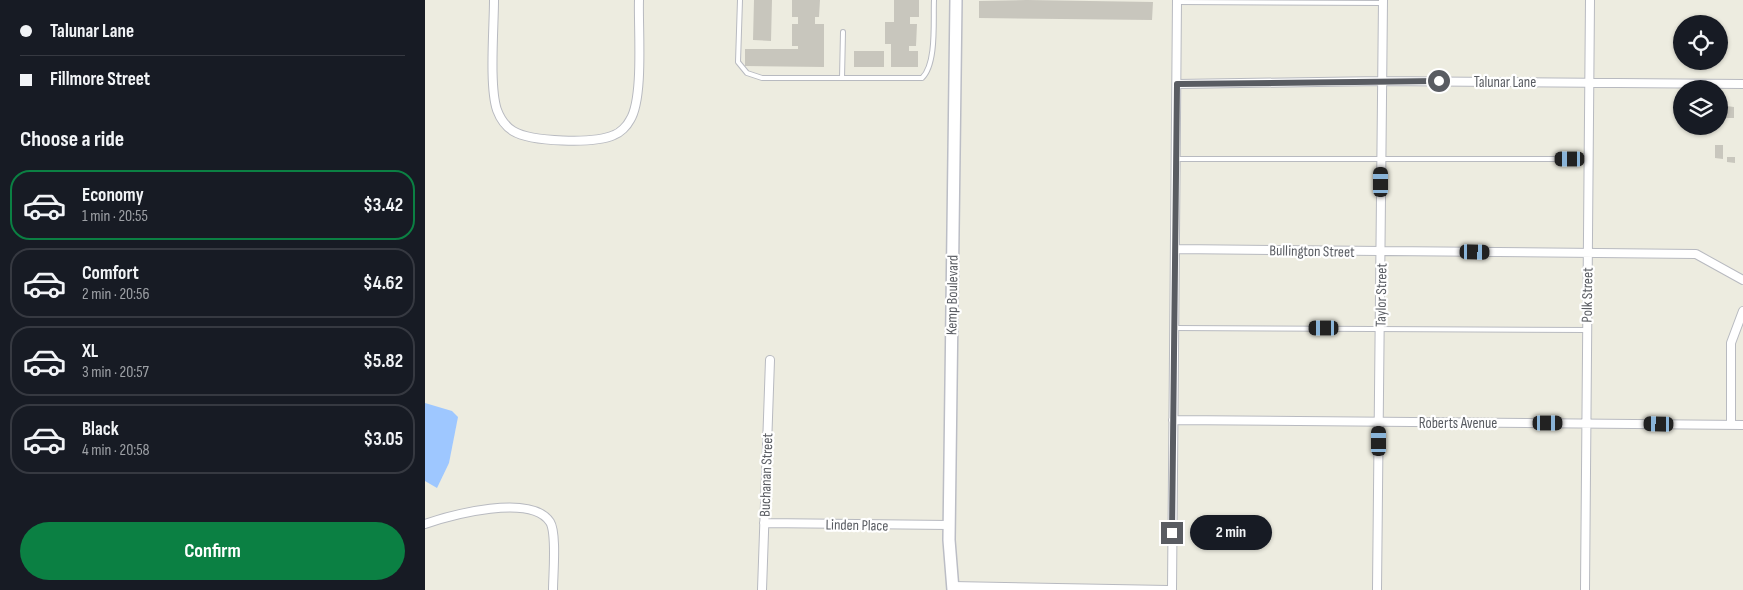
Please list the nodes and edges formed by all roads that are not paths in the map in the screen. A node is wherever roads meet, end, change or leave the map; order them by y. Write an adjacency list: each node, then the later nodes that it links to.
1 (494, 0): 2 (street)
2 (639, 0)
3 (740, 0): 10 (lane)
4 (934, 0): 10 (lane)
5 (956, 0): 34 (main road, Kemp Boulevard)
6 (1590, 0): 12 (street, Polk Street)
7 (1177, 1): 8 (lane); 13 (street)
8 (1383, 2): 11 (street, Taylor Street)
9 (843, 32): 10 (lane)
10 (842, 78)
11 (1382, 81): 12 (street, Talunar Lane); 13 (street, Talunar Lane); 16 (street, Taylor Street)
12 (1590, 82): 14 (street, Talunar Lane); 17 (street, Polk Street)
13 (1177, 84): 15 (street)
14 (1743, 84)
15 (1176, 159): 16 (lane); 18 (street)
16 (1381, 159): 17 (lane); 19 (street, Taylor Street)
17 (1589, 159): 20 (street, Polk Street)
18 (1175, 249): 19 (street, Bullington Street); 23 (street)
19 (1382, 251): 20 (street, Bullington Street); 24 (street, Taylor Street)
20 (1587, 253): 21 (street, Bullington Street); 25 (street, Polk Street)
21 (1743, 280)
22 (1743, 311): 30 (street)
23 (1174, 328): 24 (lane); 27 (street)
24 (1380, 329): 25 (lane); 28 (street, Taylor Street)
25 (1587, 330): 29 (street, Polk Street)
26 (770, 360): 32 (street, Buchanan Street)
27 (1173, 420): 28 (street, Roberts Avenue); 38 (street)
28 (1379, 422): 29 (street, Roberts Avenue); 39 (street, Taylor Street)
29 (1586, 423): 30 (street, Roberts Avenue); 40 (street, Polk Street)
30 (1731, 425): 31 (street, Roberts Avenue)
31 (1743, 425)
32 (764, 523): 34 (street, Linden Place); 37 (street, Buchanan Street)
33 (425, 524): 36 (street)
34 (949, 525): 35 (main road, Kemp Boulevard)
35 (952, 588): 38 (street)
36 (553, 590)
37 (762, 590)
38 (1170, 590)
39 (1377, 590)
40 (1585, 590)

